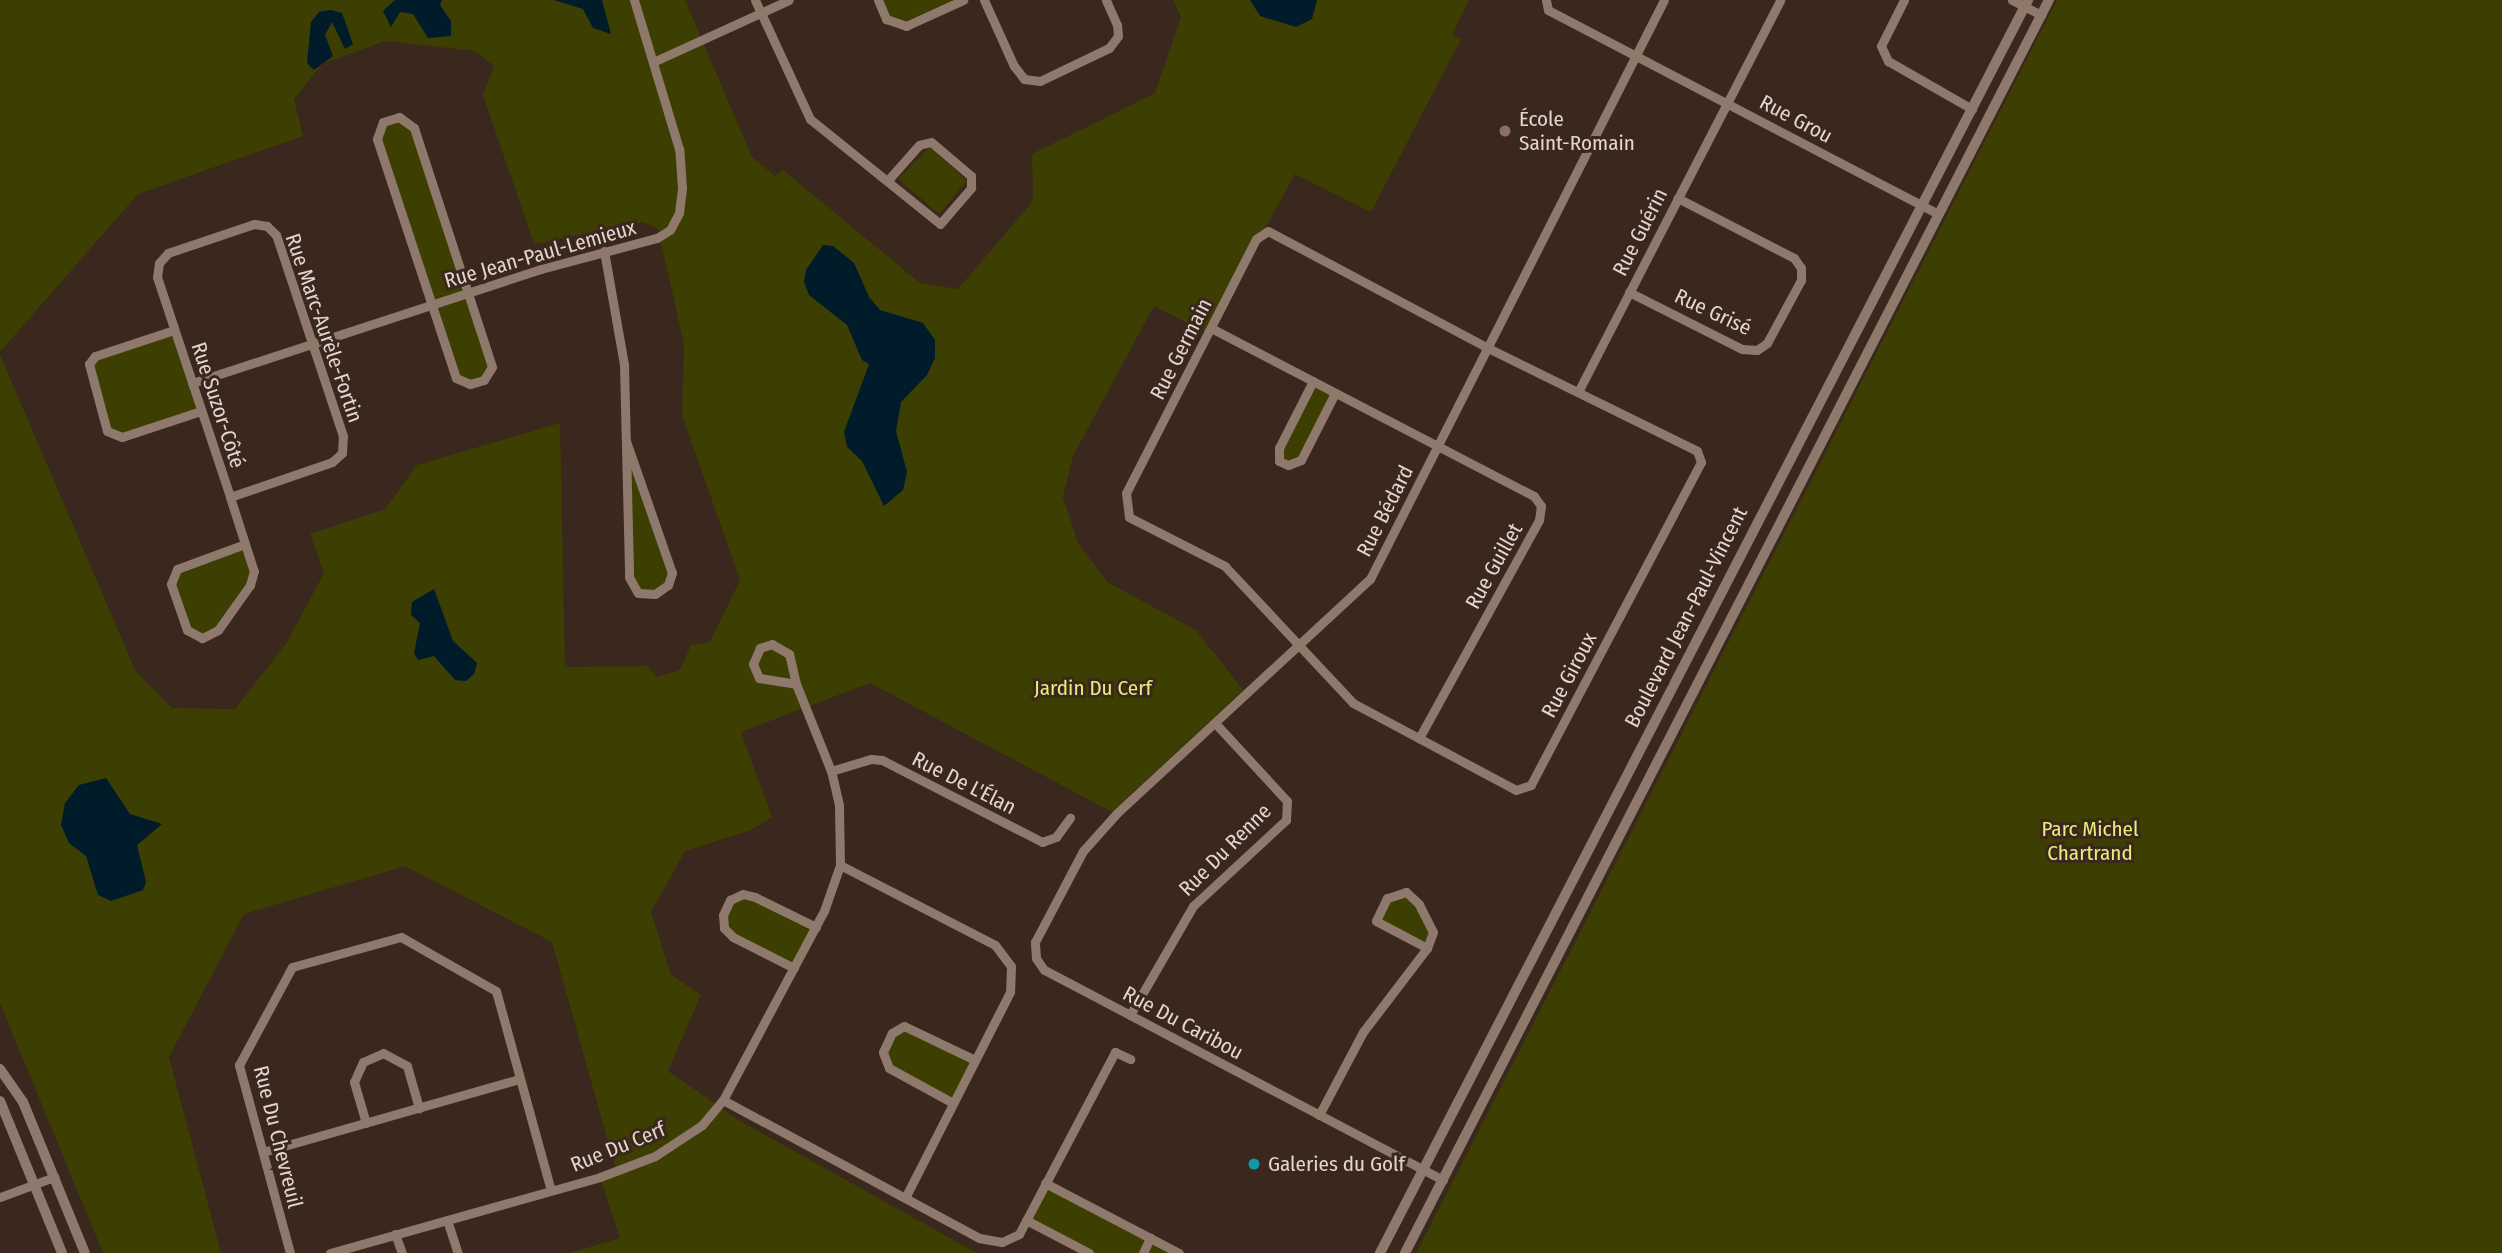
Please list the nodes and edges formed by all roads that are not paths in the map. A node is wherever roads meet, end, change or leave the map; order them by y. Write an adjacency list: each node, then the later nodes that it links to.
1 (634, 0): 18 (street, Rue Jean-Paul-Lemieux)
2 (755, 0): 15 (street)
3 (789, 0): 15 (street)
4 (878, 0): 5 (street)
5 (963, 0)
6 (984, 0): 7 (street)
7 (1106, 0)
8 (1546, 0): 17 (street, Rue Grou)
9 (1664, 0): 17 (street, Rue Bédard)
10 (1780, 0): 19 (street, Rue Guérin)
11 (1904, 0): 20 (street)
12 (2012, 0): 14 (street)
13 (2049, 0): 16 (street, Boulevard Jean-Paul-Vincent)
14 (2026, 3): 16 (street); 20 (street, Boulevard Jean-Paul-Vincent)
15 (761, 13): 18 (street); 21 (street)
16 (2041, 15): 24 (street, Boulevard Jean-Paul-Vincent)
17 (1636, 55): 19 (street, Rue Grou); 33 (street, Rue Bédard)
18 (653, 62): 25 (street, Rue Jean-Paul-Lemieux)
19 (1727, 102): 22 (street, Rue Guérin); 23 (street, Rue Grou)
20 (1972, 109): 23 (street, Boulevard Jean-Paul-Vincent)
21 (888, 180): 21 (street)
22 (1678, 198): 28 (street, Rue Guérin); 28 (street, Rue Grisé)
23 (1922, 204): 24 (street, Rue Grou); 66 (street, Boulevard Jean-Paul-Vincent)
24 (1938, 214): 68 (street, Boulevard Jean-Paul-Vincent)
25 (604, 251): 27 (street, Rue Jean-Paul-Lemieux); 39 (street)
26 (157, 277): 31 (street, Rue Suzor-Côté); 32 (street, Rue Marc-Aurèle-Fortin)
27 (468, 292): 29 (street, Rue Jean-Paul-Lemieux); 29 (street); 29 (street)
28 (1629, 292): 36 (street, Rue Guérin)
29 (432, 304): 32 (street, Rue Jean-Paul-Lemieux)
30 (1211, 328): 33 (street, Rue Germain); 34 (street, Rue Guillet); 43 (street, Rue Germain)
31 (174, 330): 35 (street, Rue Suzor-Côté); 38 (street)
32 (312, 344): 35 (street, Rue Jean-Paul-Lemieux); 41 (street, Rue Marc-Aurèle-Fortin)
33 (1488, 348): 36 (street); 40 (street, Rue Bédard)
34 (1313, 381): 37 (street, Rue Guillet); 37 (street)
35 (192, 383): 38 (street, Rue Suzor-Côté)
36 (1578, 392): 46 (street, Rue Giroux)
37 (1335, 393): 40 (street, Rue Guillet)
38 (201, 411): 41 (street, Rue Suzor-Côté)
39 (626, 441): 39 (street)
40 (1438, 446): 43 (street, Rue Bédard); 46 (street, Rue Guillet)
41 (230, 497): 42 (street, Rue Suzor-Côté)
42 (245, 544): 42 (street, Rue Suzor-Côté)
43 (1299, 646): 45 (street, Rue Bédard); 46 (street, Rue Giroux)
44 (796, 684): 44 (street, Rue Du Cerf); 47 (street, Rue Du Cerf)
45 (1215, 723): 52 (street, Rue Bédard); 54 (street, Rue Du Renne)
46 (1419, 738)
47 (831, 771): 48 (street, Rue De L'Élan); 49 (street, Rue Du Cerf)
48 (1070, 818)
49 (839, 865): 50 (street, Rue Du Cerf); 56 (street)
50 (816, 927): 53 (street, Rue Du Cerf); 53 (street)
51 (1427, 948): 51 (street); 63 (street)
52 (1036, 958): 54 (street, Rue Du Caribou)
53 (794, 968): 59 (street, Rue Du Cerf)
54 (1130, 1015): 63 (street, Rue Du Caribou)
55 (1130, 1059): 69 (street)
56 (975, 1060): 61 (street); 61 (street)
57 (0, 1069): 67 (street)
58 (520, 1079): 62 (street); 65 (street, Rue Du Chevreuil); 71 (street, Rue Du Chevreuil)
59 (723, 1100): 71 (street, Rue Du Cerf); 73 (street)
60 (0, 1101): 70 (street)
61 (953, 1103): 73 (street)
62 (419, 1108): 64 (street); 64 (street)
63 (1319, 1115): 66 (street, Rue Du Caribou)
64 (366, 1123): 65 (street)
65 (263, 1152): 80 (street, Rue Du Chevreuil)
66 (1423, 1169): 68 (street, Rue Du Caribou); 87 (street, Boulevard Jean-Paul-Vincent)
67 (54, 1177): 70 (street); 79 (street)
68 (1443, 1180): 88 (street, Boulevard Jean-Paul-Vincent)
69 (1045, 1183): 75 (street); 77 (street)
70 (34, 1185): 72 (street); 78 (street)
71 (551, 1190): 74 (street, Rue Du Cerf)
72 (0, 1197)
73 (905, 1198): 75 (street)
74 (447, 1220): 76 (street, Rue Du Cerf); 83 (street)
75 (1026, 1220): 84 (street)
76 (395, 1234): 81 (street, Rue Du Cerf); 82 (street)
77 (1150, 1238): 85 (street); 86 (street)
78 (62, 1253)
79 (85, 1253)
80 (290, 1253)
81 (330, 1253)
82 (402, 1253)
83 (458, 1253)
84 (1089, 1253)
85 (1143, 1253)
86 (1179, 1253)
87 (1380, 1253)
88 (1405, 1253)

